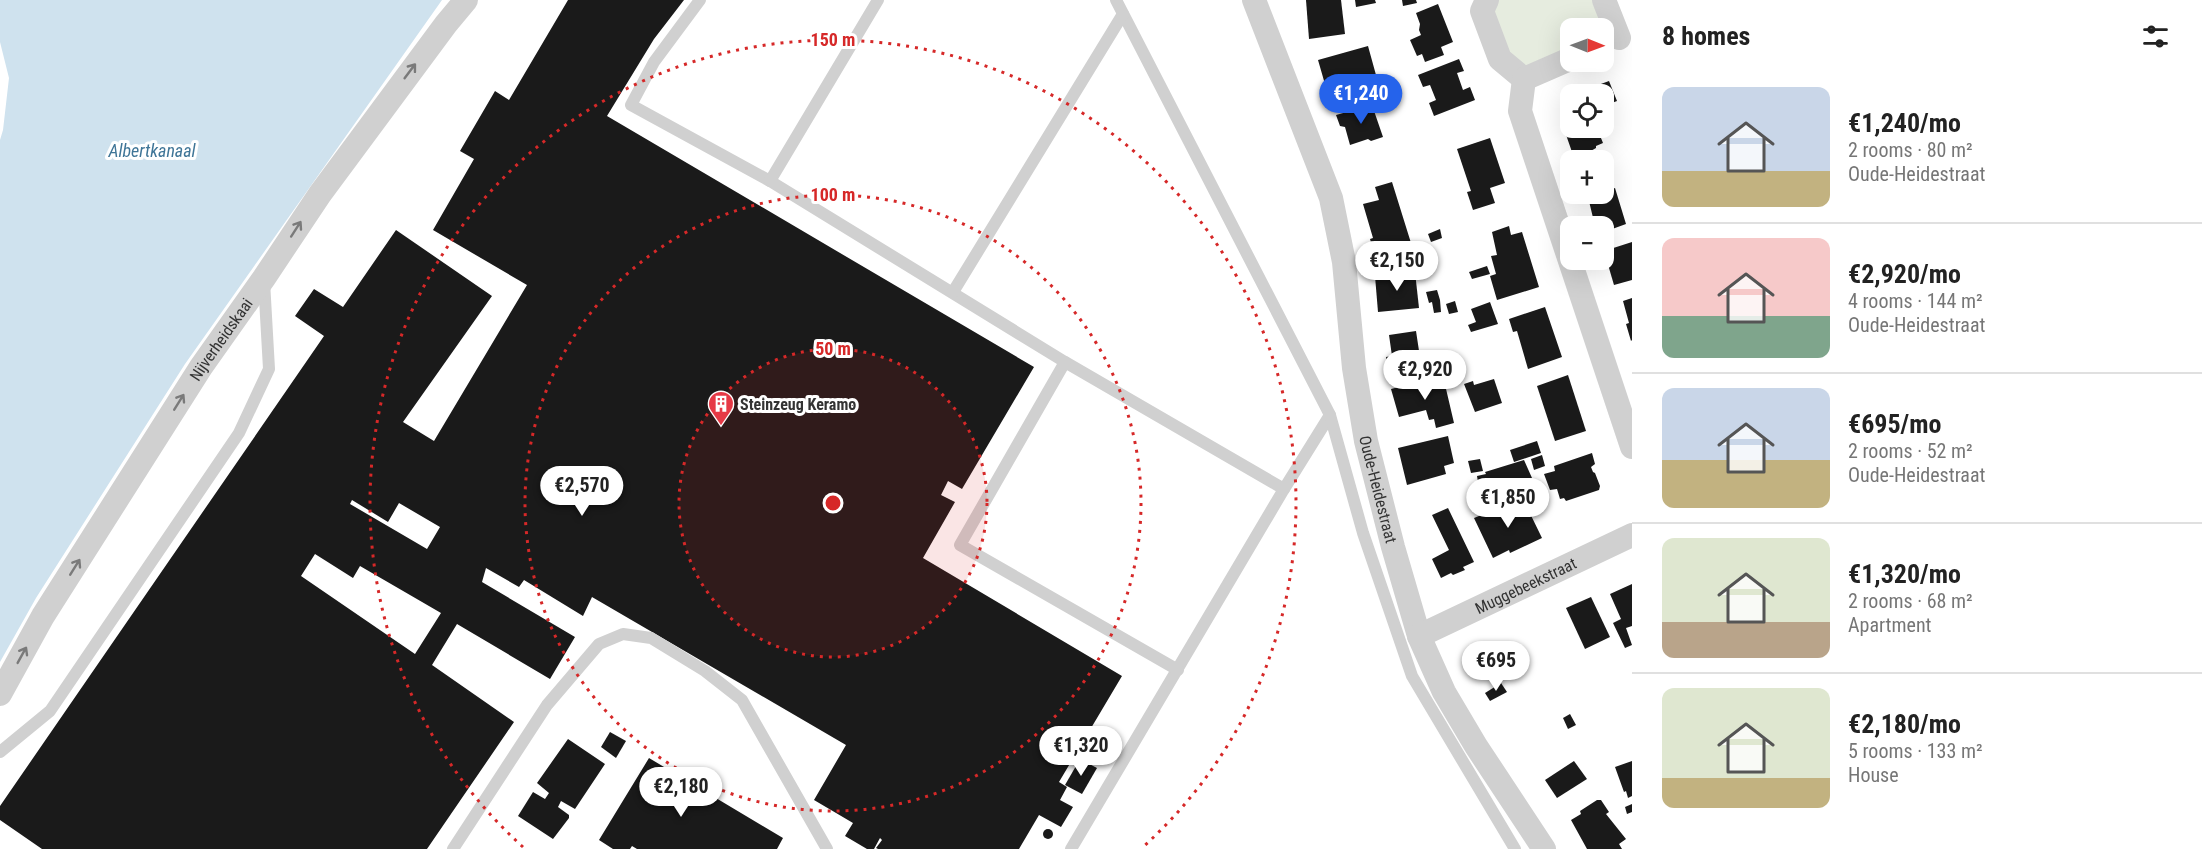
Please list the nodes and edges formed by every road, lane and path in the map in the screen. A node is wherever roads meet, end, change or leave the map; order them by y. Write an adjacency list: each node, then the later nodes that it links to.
1 (466, 0): 13 (street, Nijverheidskaai, one-way to 1)
2 (700, 0): 12 (lane)
3 (878, 0): 12 (lane)
4 (1116, 0): 8 (lane)
5 (1254, 0): 20 (street, Oude-Heidestraat)
6 (1487, 0): 11 (street)
7 (1604, 0): 9 (street)
8 (1123, 14): 14 (lane); 16 (lane)
9 (1618, 38)
10 (1560, 63): 11 (street)
11 (1524, 79): 17 (street)
12 (770, 181): 14 (lane)
13 (264, 278): 22 (street, Nijverheidskaai, one-way to 13); 23 (lane)
14 (953, 292): 15 (lane)
15 (1065, 362): 18 (lane); 21 (lane)
16 (1330, 415): 18 (lane); 27 (lane)
17 (1632, 447)
18 (1284, 489): 21 (lane)
19 (1632, 535): 20 (street, Muggebeekstraat)
20 (1419, 636): 28 (street, Oude-Heidestraat)
21 (1178, 669): 26 (lane)
22 (0, 694)
23 (0, 752)
24 (453, 849): 25 (lane)
25 (827, 849)
26 (1071, 849)
27 (1515, 849)
28 (1544, 849)

